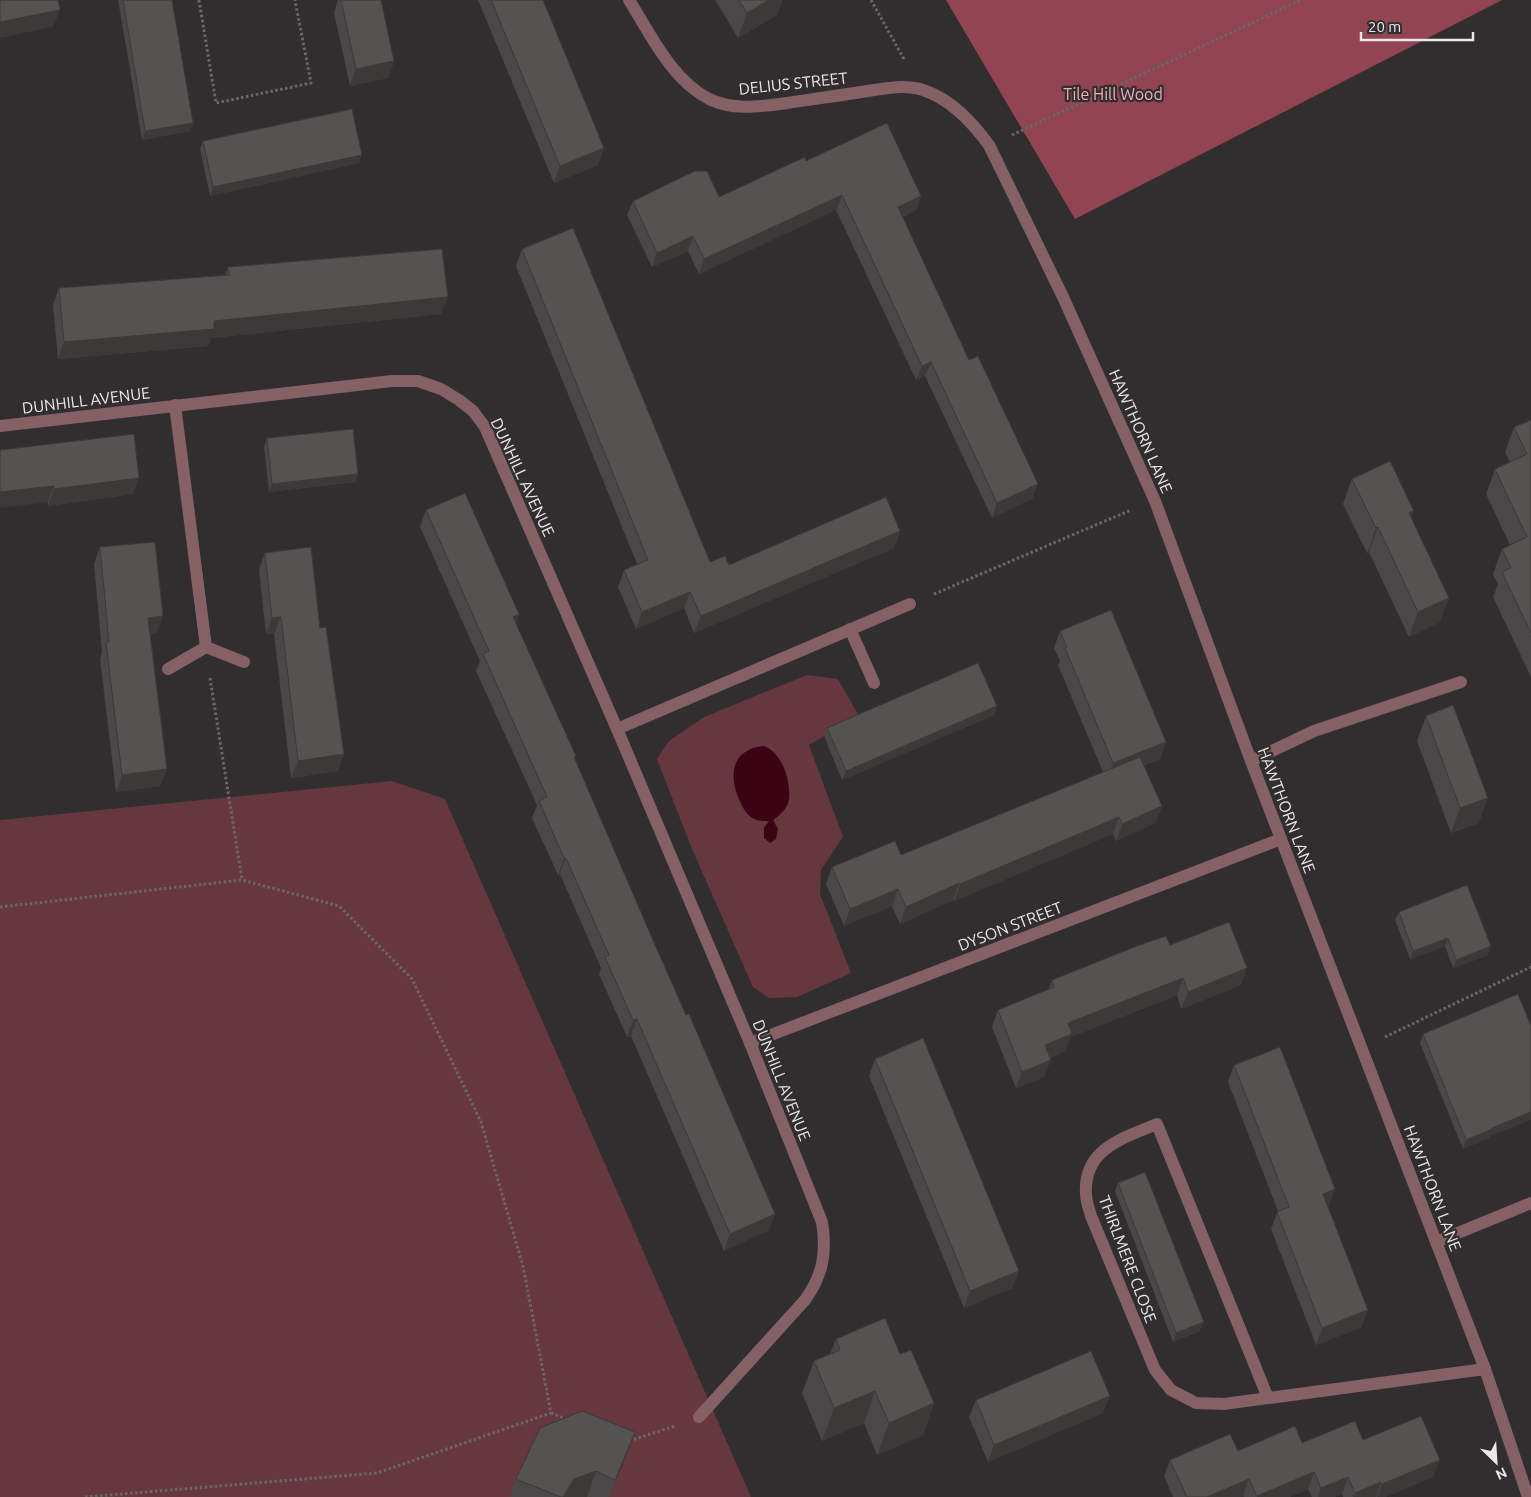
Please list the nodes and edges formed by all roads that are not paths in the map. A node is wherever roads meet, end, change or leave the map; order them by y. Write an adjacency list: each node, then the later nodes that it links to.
1 (628, 0): 2 (street, DELIUS STREET)
2 (989, 146): 13 (street, HAWTHORN LANE)
3 (175, 405): 4 (street, DUNHILL AVENUE); 7 (street); 12 (street, DUNHILL AVENUE)
4 (0, 426)
5 (910, 604): 6 (street)
6 (850, 629): 10 (street); 12 (street)
7 (206, 648): 8 (street); 9 (street)
8 (244, 662)
9 (168, 669)
10 (874, 682)
11 (1461, 682): 13 (street)
12 (617, 729): 15 (street, DUNHILL AVENUE)
13 (1251, 761): 14 (street, HAWTHORN LANE)
14 (1281, 839): 15 (street, DYSON STREET); 17 (street, HAWTHORN LANE)
15 (750, 1043): 20 (street, DUNHILL AVENUE)
16 (1531, 1204): 17 (street)
17 (1436, 1242): 18 (street, HAWTHORN LANE)
18 (1485, 1369): 19 (street, THIRLMERE CLOSE); 21 (street, HAWTHORN LANE)
19 (1268, 1398): 19 (street, THIRLMERE CLOSE)
20 (699, 1417)
21 (1528, 1497)

